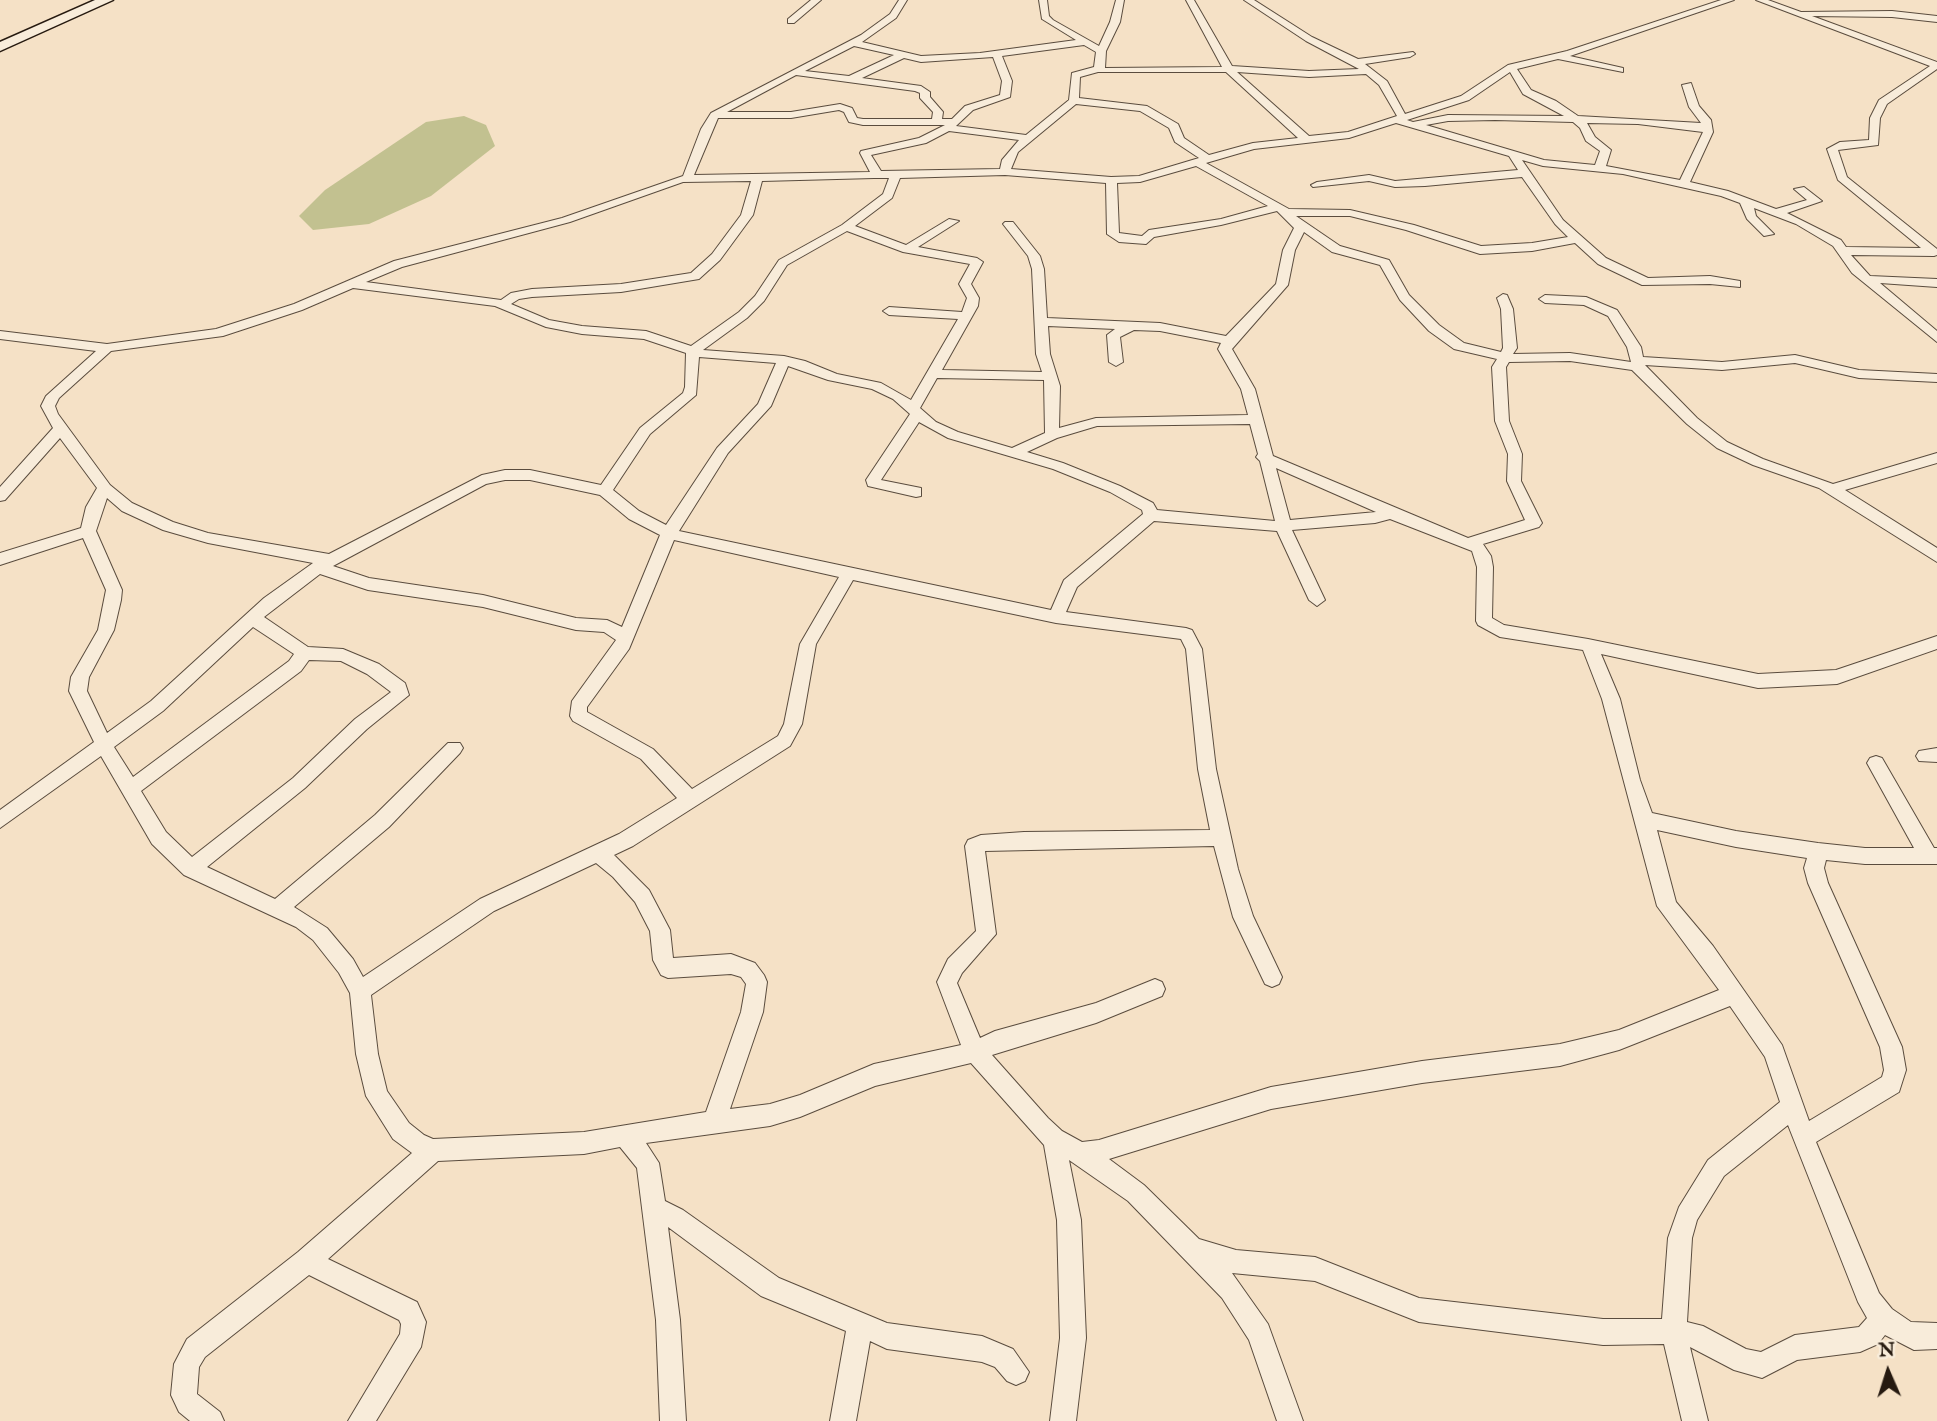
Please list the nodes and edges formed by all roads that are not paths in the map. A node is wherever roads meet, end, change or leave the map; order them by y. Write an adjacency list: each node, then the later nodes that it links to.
1 (106, 0): 15 (main road)
2 (817, 0): 12 (street)
3 (903, 0): 14 (street)
4 (1043, 0): 13 (street)
5 (1120, 0): 16 (street)
6 (1190, 0): 25 (street)
7 (1248, 0): 21 (street)
8 (1730, 0): 20 (street)
9 (1760, 0): 10 (street)
10 (1791, 13): 11 (street); 22 (street)
11 (1937, 19)
12 (791, 21)
13 (1085, 42): 16 (street); 17 (street)
14 (855, 43): 19 (street); 28 (street)
15 (0, 47)
16 (1101, 51): 24 (street)
17 (996, 53): 19 (street); 38 (street)
18 (1410, 54): 21 (street)
19 (900, 56): 29 (street)
20 (1559, 56): 23 (street); 26 (street)
21 (1357, 62): 27 (street)
22 (1937, 65): 67 (street)
23 (1511, 67): 33 (street); 34 (street)
24 (1099, 69): 25 (street); 31 (street)
25 (1229, 70): 27 (street); 41 (street)
26 (1620, 70)
27 (1369, 71): 33 (street)
28 (794, 72): 29 (street); 32 (street)
29 (846, 81): 35 (street)
30 (1687, 85): 39 (street)
31 (1074, 101): 40 (street); 44 (street)
32 (715, 115): 36 (street); 50 (street)
33 (1399, 118): 37 (street); 41 (street)
34 (1576, 119): 37 (street); 39 (street); 45 (street)
35 (937, 121): 36 (street); 38 (street)
36 (863, 122): 42 (street)
37 (1413, 124): 43 (street)
38 (951, 125): 40 (street); 42 (street)
39 (1706, 127): 53 (street)
40 (1025, 138): 46 (street)
41 (1305, 138): 44 (street)
42 (880, 150): 48 (street)
43 (1514, 156): 45 (street); 47 (street)
44 (1201, 160): 52 (street); 57 (street)
45 (1599, 169): 53 (street)
46 (1005, 172): 49 (street); 52 (street)
47 (1525, 173): 54 (street); 64 (street)
48 (878, 176): 49 (street); 51 (street)
49 (895, 176): 62 (street)
50 (687, 179): 51 (street); 70 (street)
51 (757, 180): 74 (street)
52 (1111, 180): 57 (street)
53 (1684, 183): 56 (street)
54 (1317, 185)
55 (1800, 188): 58 (street)
56 (1745, 200): 58 (street); 63 (street)
57 (1283, 210): 61 (street); 64 (street)
58 (1777, 212): 66 (street)
59 (953, 220): 65 (street)
60 (1009, 224): 77 (street)
61 (1299, 224): 81 (street); 84 (street)
62 (846, 227): 65 (street); 83 (street)
63 (1768, 234)
64 (1576, 239): 71 (street)
65 (908, 249): 76 (street)
66 (1843, 251): 67 (street); 68 (street)
67 (1935, 252)
68 (1866, 279): 69 (street); 80 (street)
69 (1937, 283)
70 (350, 284): 74 (street); 82 (street)
71 (1736, 284)
72 (1503, 298): 84 (street)
73 (1545, 299): 87 (street)
74 (503, 304): 83 (street)
75 (889, 310): 76 (street)
76 (965, 316): 88 (street)
77 (1041, 322): 78 (street); 89 (street)
78 (1131, 326): 81 (street); 86 (street)
79 (0, 335): 82 (street)
80 (1937, 338)
81 (1229, 341): 92 (street)
82 (107, 348): 93 (street)
83 (693, 351): 85 (street); 100 (street)
84 (1507, 358): 87 (street); 110 (street)
85 (784, 360): 91 (street); 108 (street)
86 (1116, 362)
87 (1638, 365): 90 (street); 99 (street)
88 (933, 374): 89 (street); 91 (street)
89 (1049, 376): 94 (street)
90 (1937, 378)
91 (916, 410): 95 (street); 101 (street)
92 (1257, 419): 94 (street); 96 (street)
93 (62, 427): 98 (street); 102 (street)
94 (1052, 435): 95 (street)
95 (1010, 454): 104 (street)
96 (1263, 457): 103 (street); 105 (street)
97 (1937, 458): 99 (street)
98 (105, 488): 106 (street); 113 (street)
99 (1833, 489): 107 (street)
100 (605, 491): 108 (street); 113 (street)
101 (916, 492)
102 (0, 496)
103 (1390, 513): 105 (street); 110 (street)
104 (1151, 515): 105 (street); 116 (street)
105 (1284, 527): 115 (street)
106 (88, 531): 112 (street); 122 (street)
107 (1904, 533): 109 (street); 111 (street)
108 (669, 534): 114 (street); 118 (street)
109 (1937, 539)
110 (1470, 543): 120 (street)
111 (1937, 556)
112 (0, 558)
113 (324, 564): 117 (street); 118 (street)
114 (849, 574): 116 (street); 126 (street)
115 (1317, 600)
116 (1056, 617): 129 (street)
117 (254, 619): 121 (street); 122 (street)
118 (625, 636): 126 (street)
119 (1937, 642): 120 (street)
120 (1588, 645): 127 (street)
121 (305, 653): 125 (street); 133 (street)
122 (104, 745): 125 (street); 128 (street)
123 (454, 748): 134 (street)
124 (1876, 762): 132 (street)
125 (131, 789): 133 (street)
126 (689, 798): 131 (street)
127 (1645, 819): 130 (street); 138 (street)
128 (0, 820)
129 (1222, 838): 135 (street); 139 (street)
130 (1818, 851): 132 (street); 143 (street)
131 (597, 853): 137 (street); 141 (street)
132 (1933, 856)
133 (191, 869): 134 (street)
134 (276, 910): 137 (street)
135 (1272, 977)
136 (1154, 989): 139 (street)
137 (360, 991): 145 (street)
138 (1735, 993): 140 (street); 146 (street)
139 (975, 1052): 141 (street); 144 (street)
140 (1792, 1107): 143 (street); 152 (street)
141 (714, 1123): 142 (street)
142 (624, 1135): 145 (street); 147 (street)
143 (1803, 1137): 150 (street)
144 (1054, 1139): 146 (street); 159 (street)
145 (433, 1150): 149 (street)
146 (1083, 1154): 148 (street)
147 (652, 1207): 151 (street); 157 (street)
148 (1194, 1250): 152 (street); 160 (street)
149 (307, 1261): 155 (street); 156 (street)
150 (1883, 1318): 152 (street); 153 (street)
151 (860, 1325): 154 (street); 158 (street)
152 (1674, 1332): 161 (street)
153 (1937, 1336)
154 (1016, 1372)
155 (211, 1421)
156 (361, 1421)
157 (673, 1421)
158 (843, 1421)
159 (1063, 1421)
160 (1290, 1421)
161 (1695, 1421)

